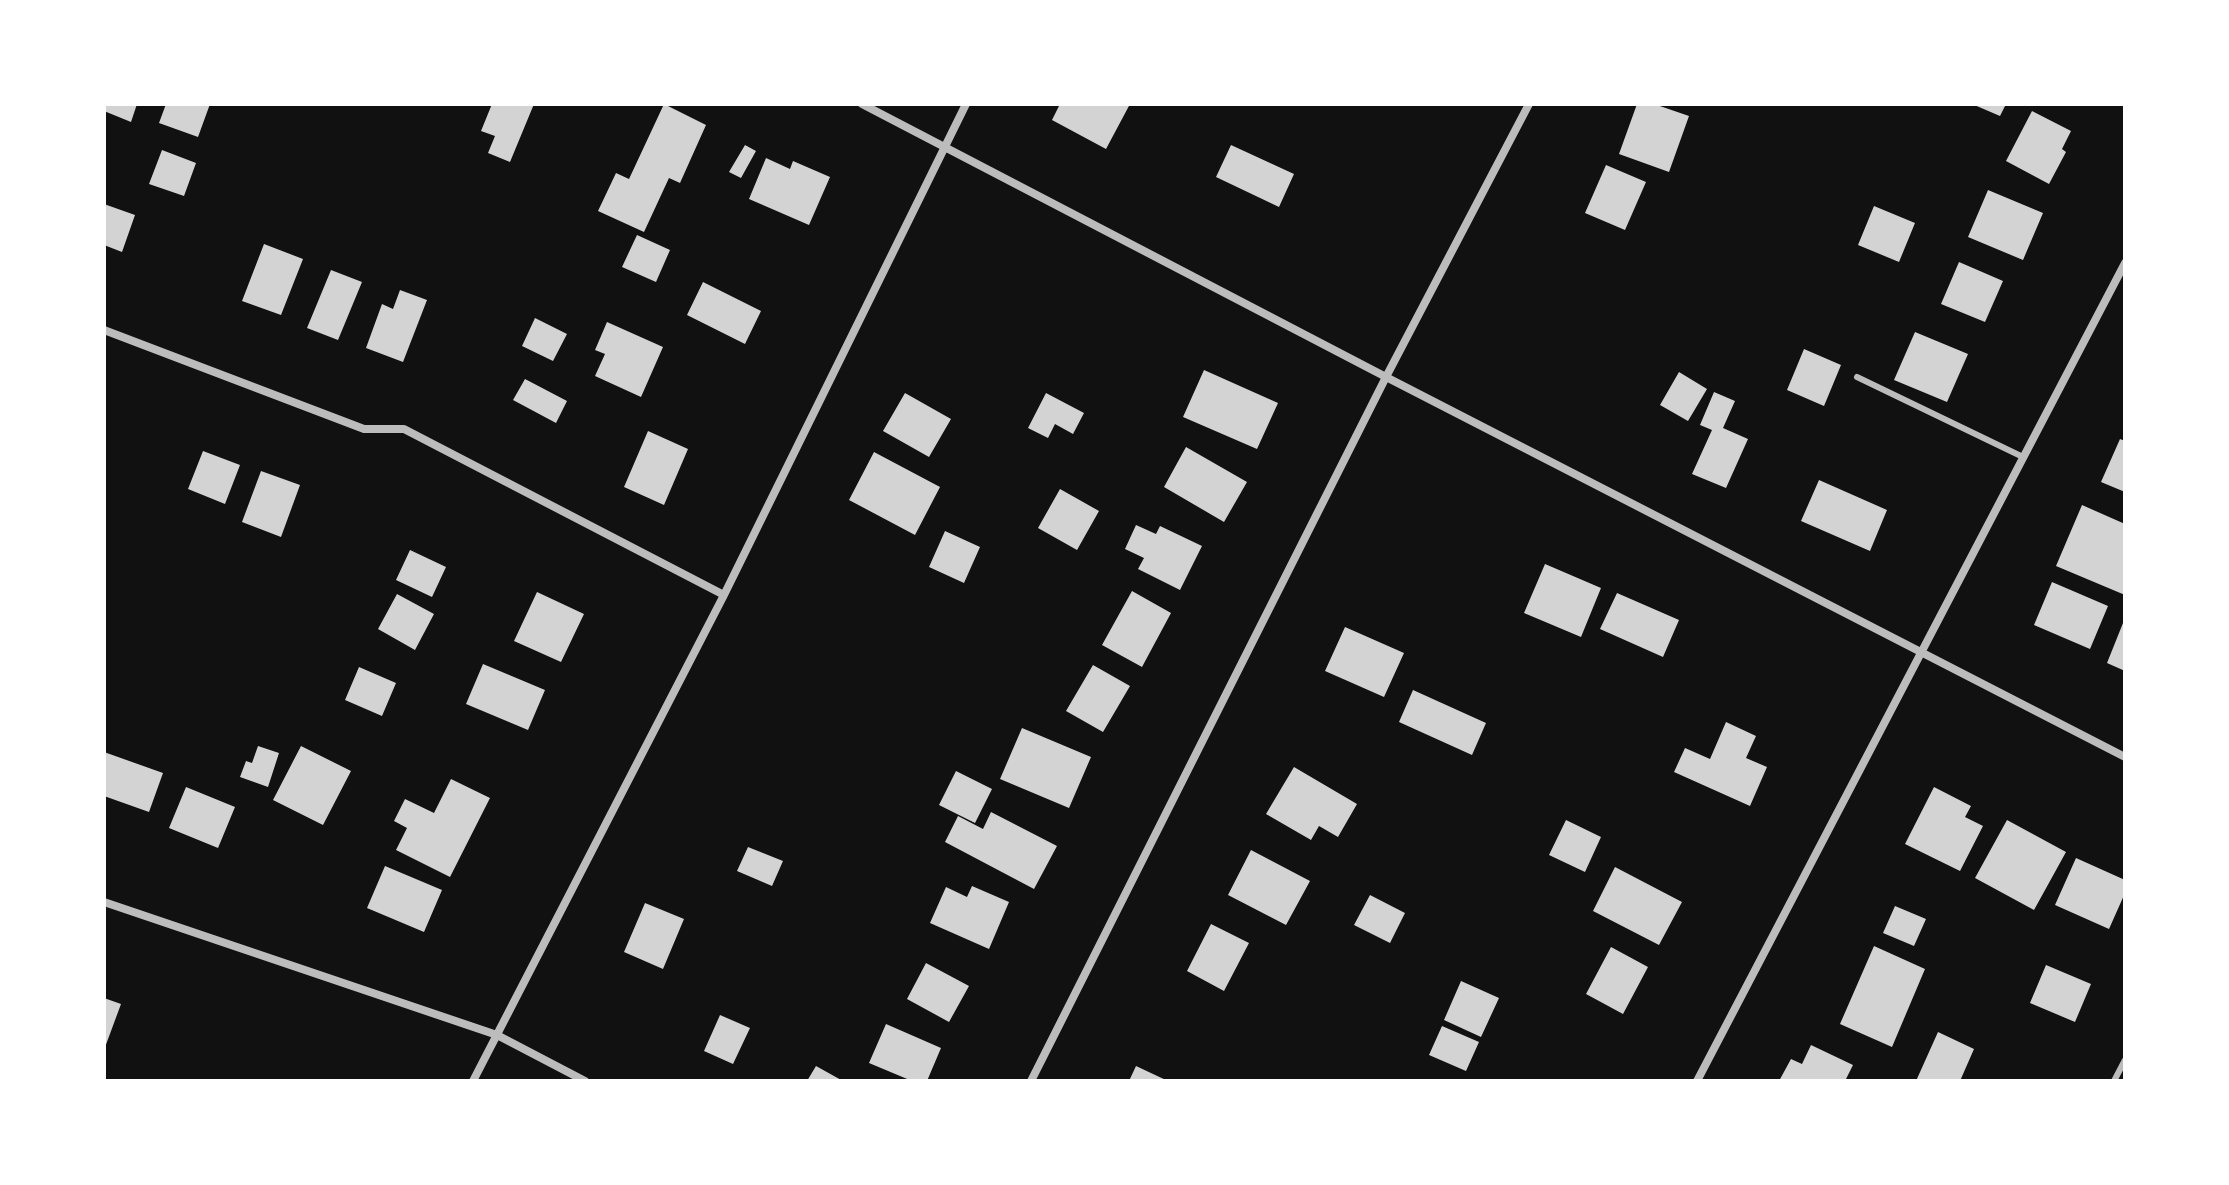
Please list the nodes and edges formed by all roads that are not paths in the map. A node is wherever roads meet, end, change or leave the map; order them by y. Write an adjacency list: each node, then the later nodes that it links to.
1 (862, 104): 4 (street)
2 (966, 104): 4 (street)
3 (1529, 104): 7 (street)
4 (943, 148): 7 (street); 10 (street)
5 (2125, 263): 9 (street)
6 (104, 330): 10 (street)
7 (1386, 377): 11 (street); 18 (street)
8 (1857, 377): 9 (lane)
9 (2023, 457): 11 (street)
10 (724, 595): 14 (street)
11 (1921, 652): 12 (street); 19 (street)
12 (2125, 757)
13 (104, 902): 14 (street)
14 (497, 1035): 16 (street); 17 (street)
15 (2125, 1060): 20 (lane)
16 (473, 1081)
17 (585, 1081)
18 (1031, 1081)
19 (1697, 1081)
20 (2114, 1081)

